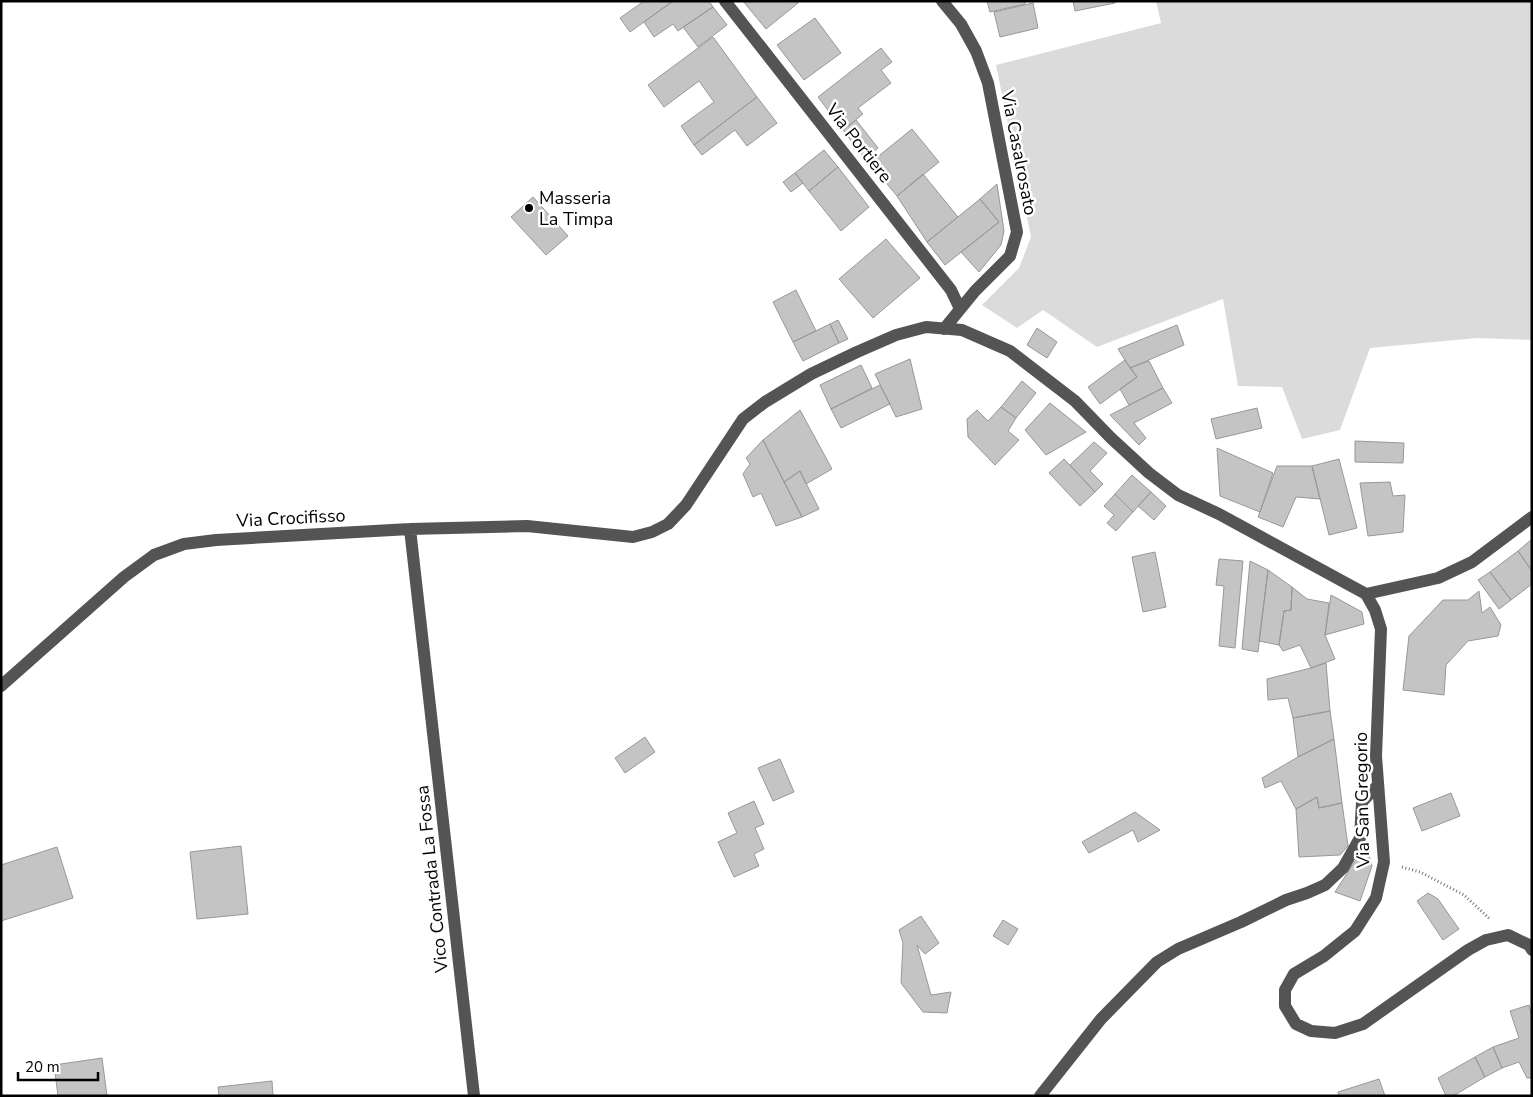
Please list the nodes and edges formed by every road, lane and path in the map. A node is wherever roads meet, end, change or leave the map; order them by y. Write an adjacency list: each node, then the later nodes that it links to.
1 (725, 1): 3 (street, Via Portiere)
2 (942, 1): 3 (street, Via Casalrosato)
3 (960, 309): 4 (street, Via Casalrosato)
4 (944, 328): 6 (street, Via Crocifisso); 7 (street)
5 (1532, 517): 7 (street)
6 (410, 529): 8 (street, Via Crocifisso); 13 (street, Vico Contrada La Fossa)
7 (1366, 594): 9 (street, Via San Gregorio)
8 (1, 686)
9 (1378, 785): 10 (street, Via San Gregorio); 14 (street)
10 (1384, 862): 11 (path); 11 (street, Via San Gregorio)
11 (1508, 935): 12 (street)
12 (1532, 950)
13 (474, 1096)
14 (1040, 1096)

